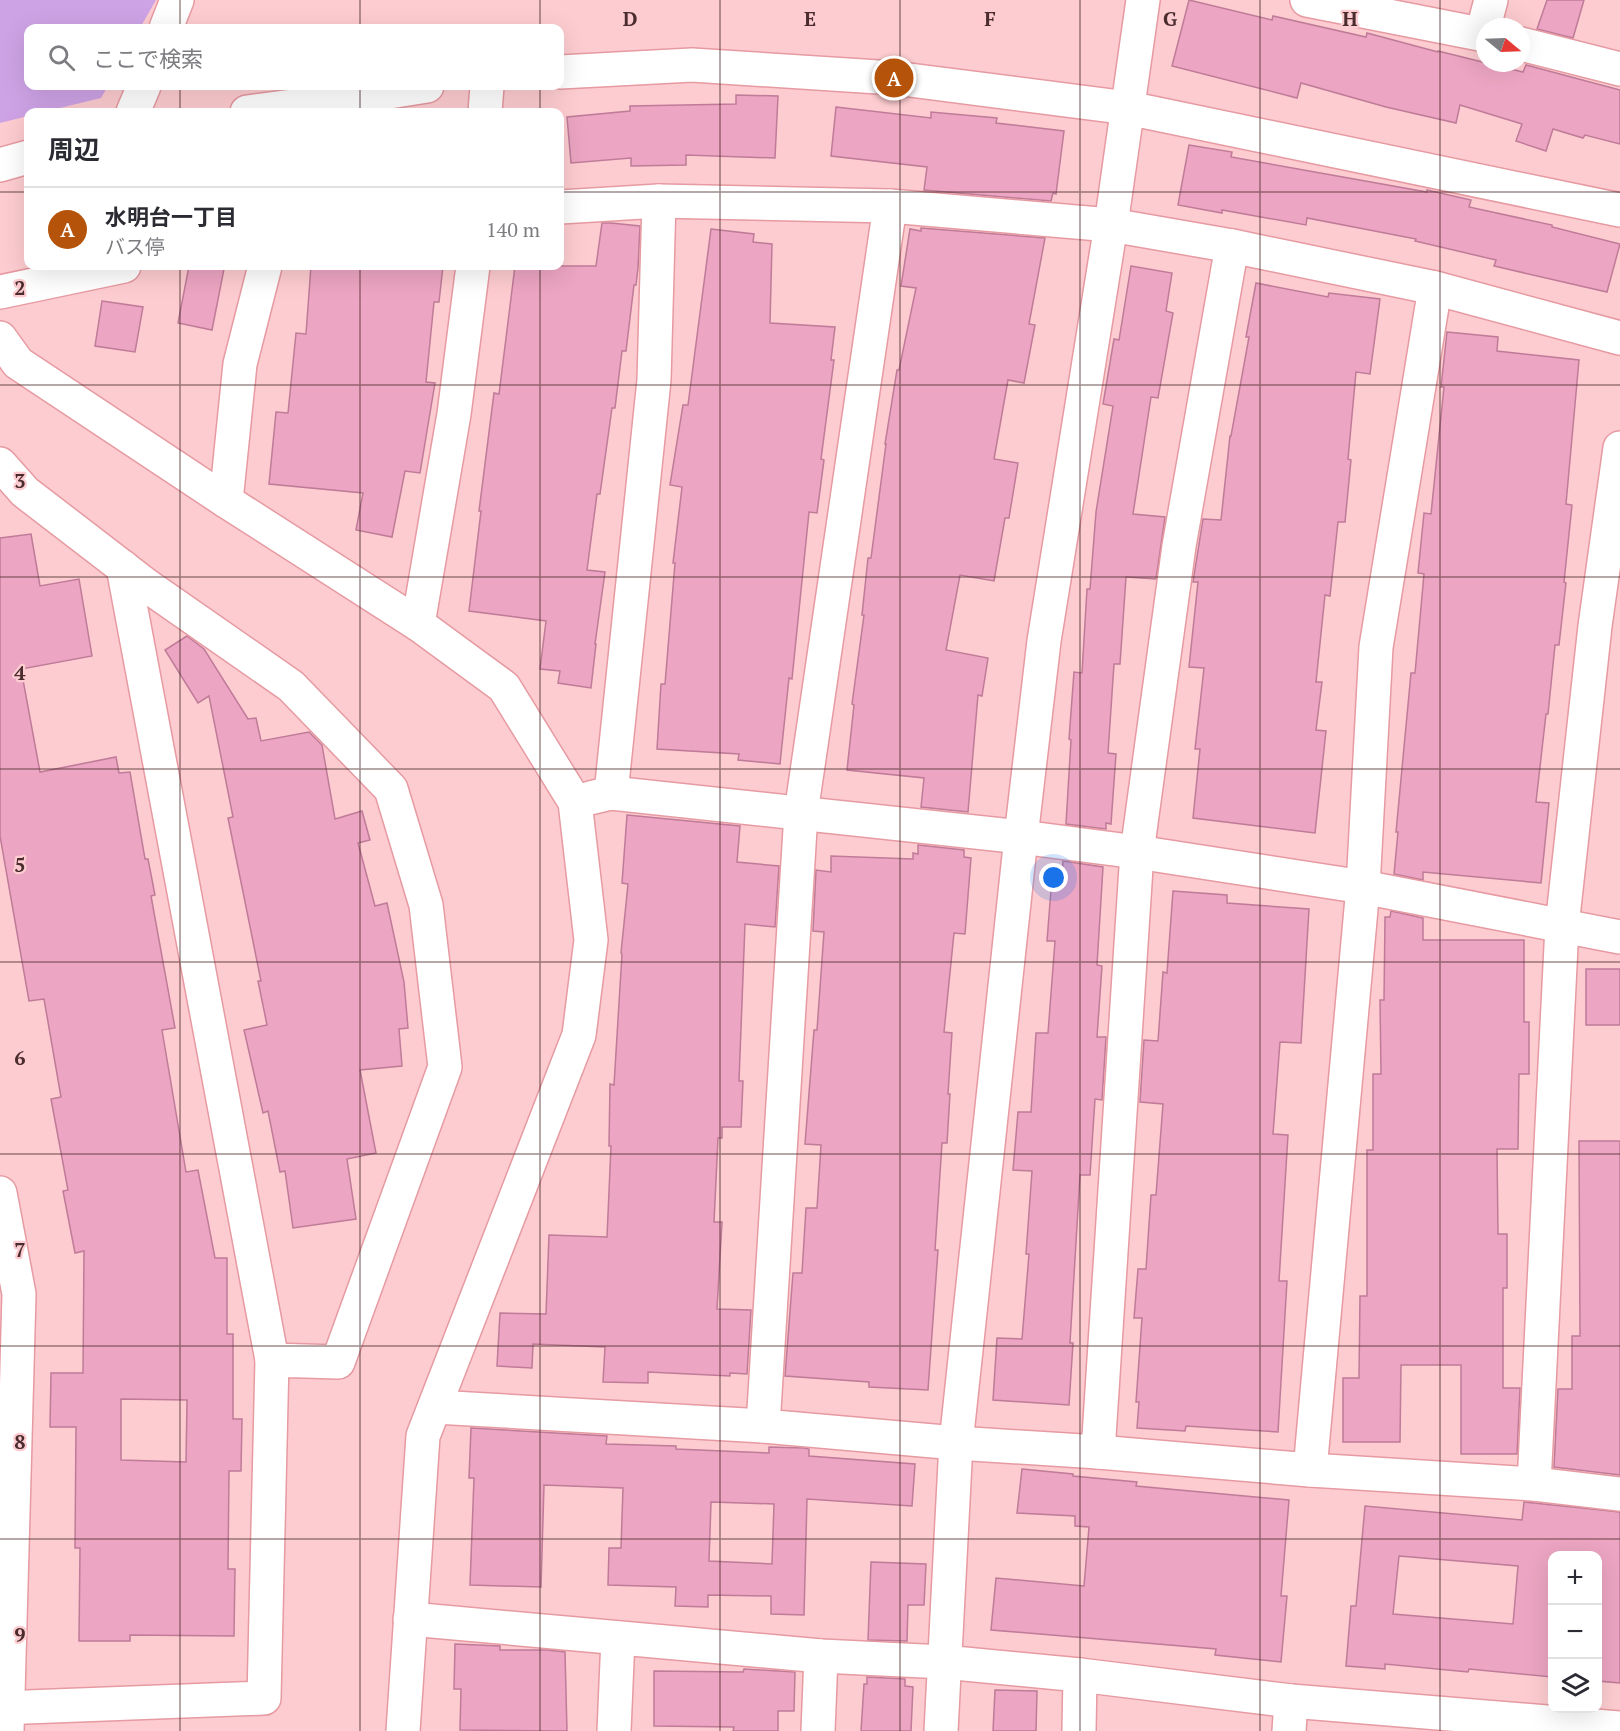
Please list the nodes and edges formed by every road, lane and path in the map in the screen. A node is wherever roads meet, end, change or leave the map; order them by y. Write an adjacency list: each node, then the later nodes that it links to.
1 (177, 0): 6 (street)
2 (1143, 0): 17 (street)
3 (1306, 0): 7 (street)
4 (1491, 0): 5 (street)
5 (1487, 18)
6 (168, 24)
7 (1476, 33)
8 (1530, 46): 9 (street)
9 (1620, 69)
10 (564, 72): 17 (street)
11 (142, 90): 14 (street)
12 (402, 90): 15 (street)
13 (487, 90): 16 (street)
14 (135, 108)
15 (277, 108)
16 (485, 108)
17 (1128, 108): 23 (street); 24 (street)
18 (24, 158): 19 (street)
19 (0, 165)
20 (659, 201): 21 (street); 22 (street); 38 (street)
21 (890, 206): 24 (street); 40 (street)
22 (564, 207)
23 (1620, 210)
24 (1111, 225): 25 (street); 41 (street)
25 (1232, 246): 29 (street); 42 (street)
26 (105, 270): 30 (street)
27 (264, 270): 35 (street)
28 (472, 270): 37 (street)
29 (1435, 288): 32 (street); 43 (street)
30 (0, 292)
31 (0, 338): 35 (street)
32 (1620, 338)
33 (1620, 448): 44 (street)
34 (0, 464): 36 (street)
35 (226, 501): 37 (street)
36 (123, 567): 47 (street); 47 (street)
37 (418, 624): 39 (street)
38 (611, 793): 39 (street); 40 (street)
39 (575, 802): 48 (street)
40 (801, 813): 41 (street); 49 (street)
41 (1021, 837): 42 (street); 50 (street)
42 (1137, 852): 43 (street); 51 (street)
43 (1363, 887): 44 (street); 52 (street)
44 (1562, 926): 45 (street); 53 (street)
45 (1620, 936)
46 (0, 1193): 60 (street)
47 (272, 1360): 60 (street)
48 (435, 1407): 49 (street); 55 (street)
49 (763, 1426): 50 (street)
50 (956, 1443): 51 (street); 58 (street)
51 (1098, 1452): 52 (street)
52 (1310, 1470): 53 (street)
53 (1534, 1484): 54 (street)
54 (1620, 1494)
55 (411, 1619): 56 (street); 64 (street)
56 (618, 1638): 57 (street); 65 (street)
57 (821, 1656): 58 (street); 66 (street)
58 (944, 1662): 59 (street); 67 (street)
59 (1080, 1675): 61 (street); 68 (street)
60 (4, 1715)
61 (1290, 1716): 62 (street)
62 (1489, 1724): 63 (street)
63 (1620, 1728)
64 (403, 1731)
65 (614, 1731)
66 (818, 1731)
67 (941, 1731)
68 (1078, 1731)

